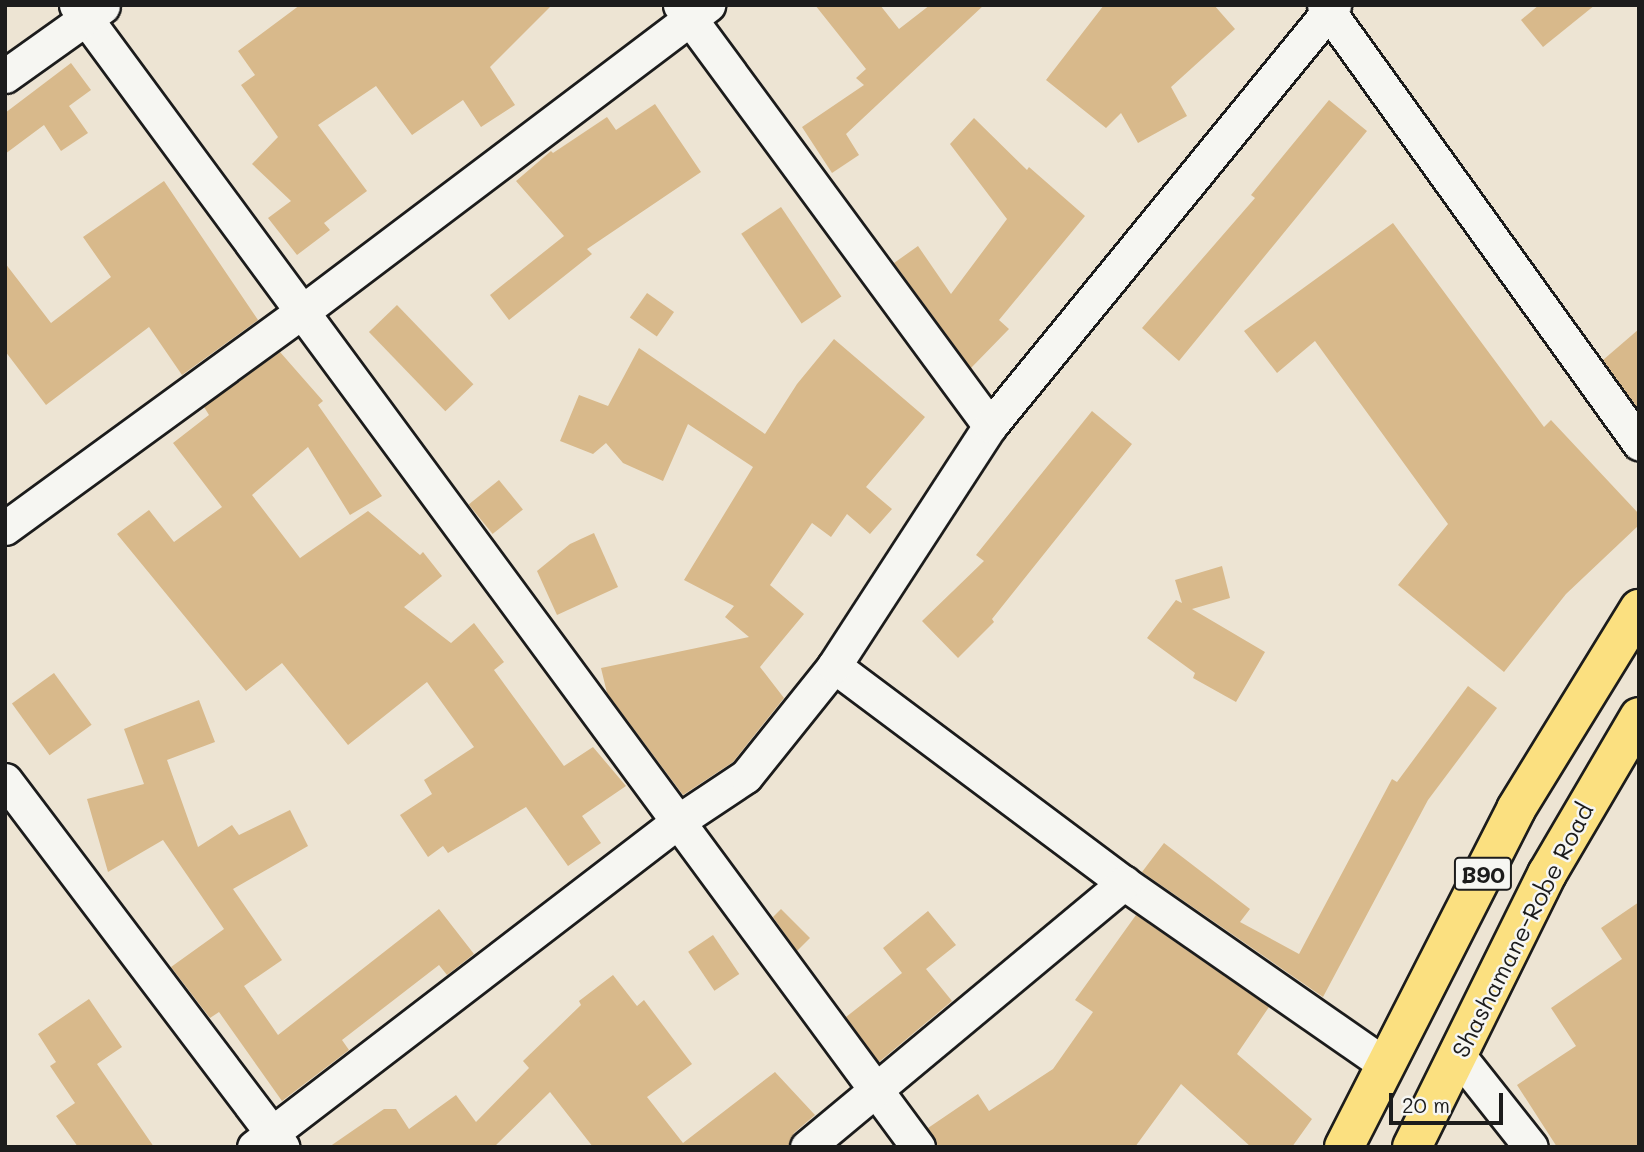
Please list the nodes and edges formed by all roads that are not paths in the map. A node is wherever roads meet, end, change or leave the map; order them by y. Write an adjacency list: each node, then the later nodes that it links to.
1 (1329, 7): 6 (street); 7 (street)
2 (89, 10): 4 (street); 5 (street)
3 (693, 10): 5 (street); 6 (street)
4 (5, 76)
5 (303, 311): 8 (street); 13 (street)
6 (990, 426): 10 (street)
7 (1639, 443)
8 (5, 527)
9 (1639, 609): 16 (main road, B90)
10 (834, 666): 13 (street); 14 (street)
11 (1639, 717): 15 (main road, Shashamane-Robe Road / B90)
12 (5, 780): 18 (street)
13 (680, 820): 17 (street); 18 (street)
14 (1124, 883): 16 (street); 17 (street)
15 (1458, 1055): 22 (main road, Shashamane-Robe Road / B90); 23 (street)
16 (1386, 1065): 21 (main road, B90)
17 (878, 1091): 19 (street); 20 (street)
18 (270, 1142)
19 (807, 1147)
20 (918, 1147)
21 (1343, 1147)
22 (1412, 1147)
23 (1531, 1147)

